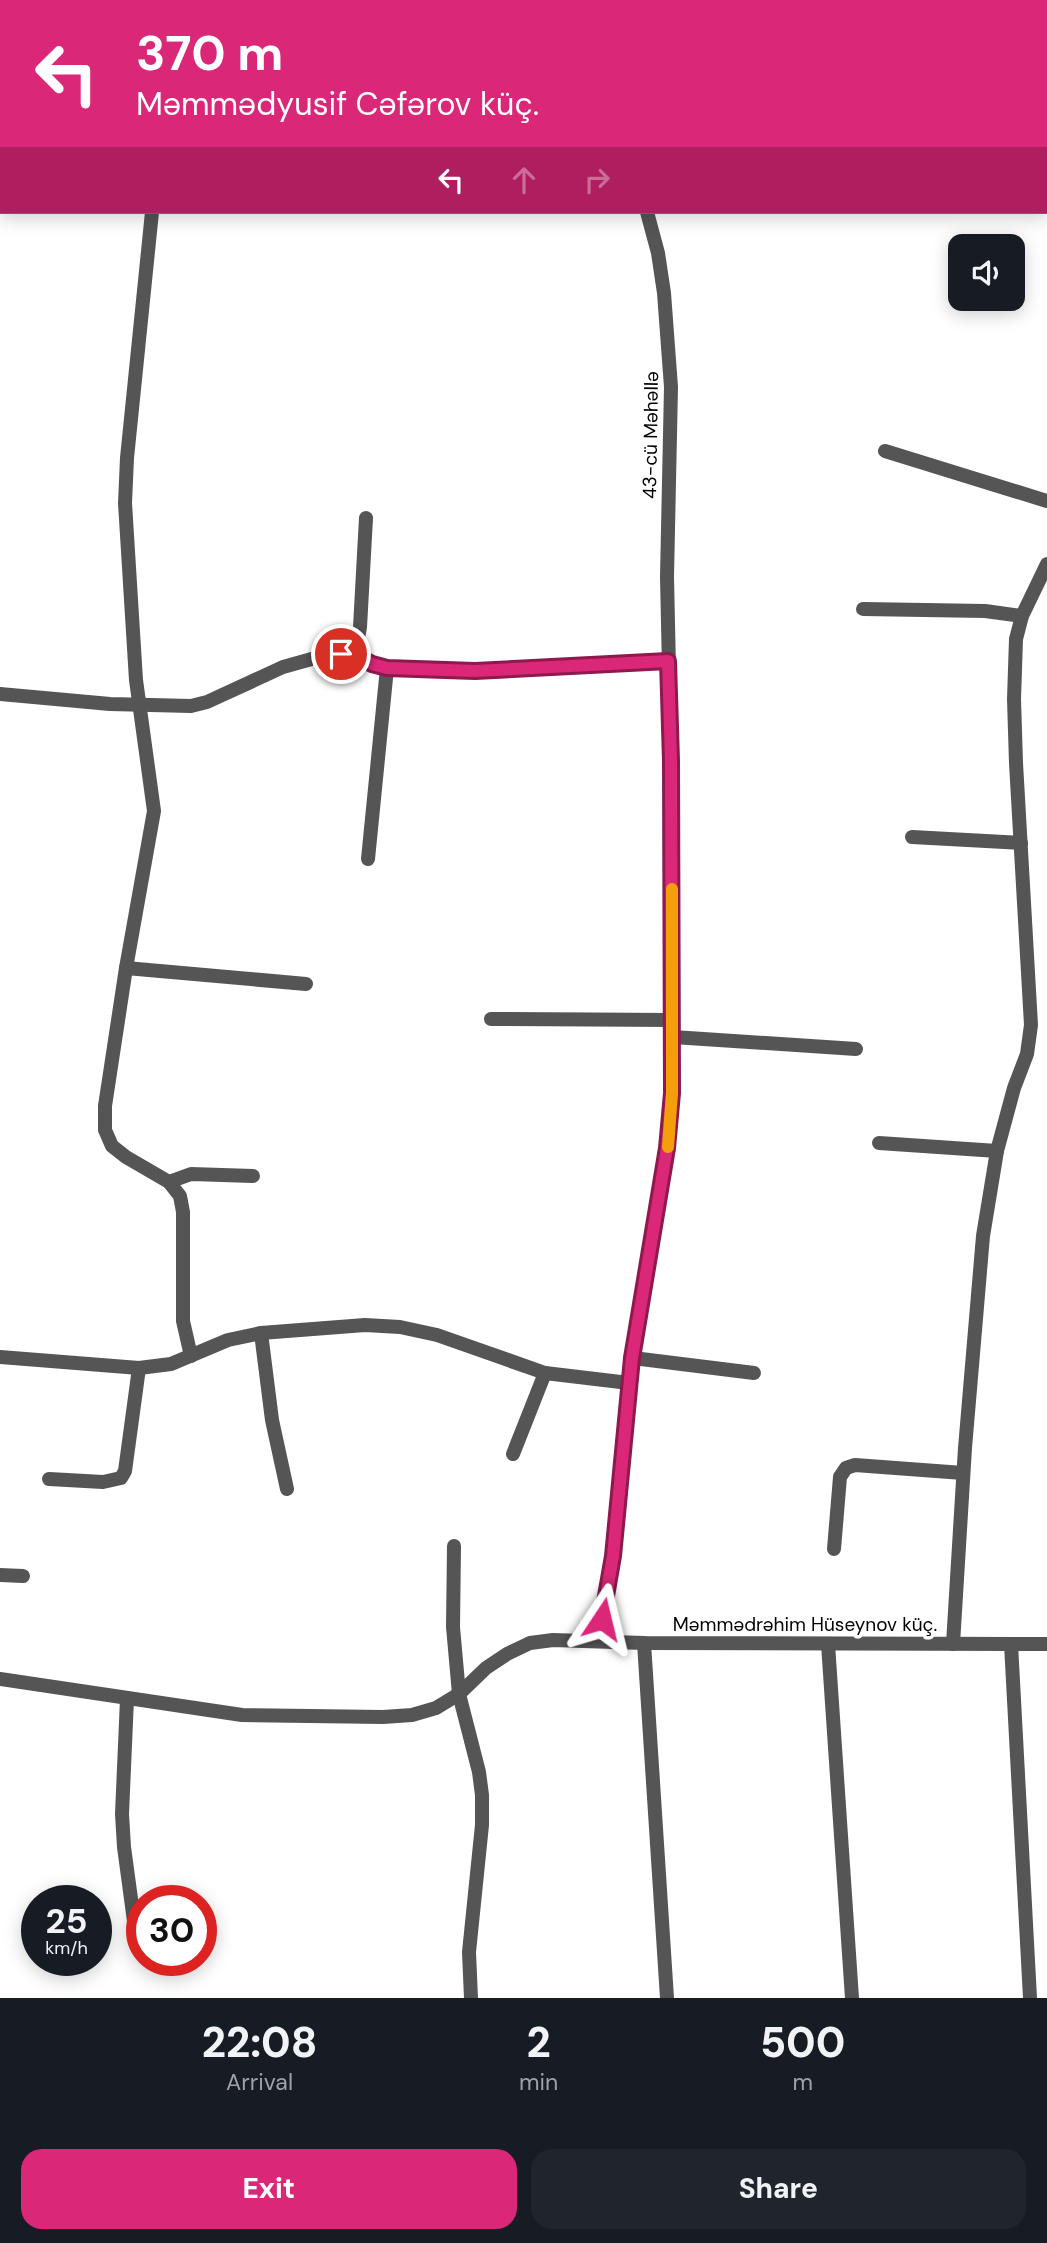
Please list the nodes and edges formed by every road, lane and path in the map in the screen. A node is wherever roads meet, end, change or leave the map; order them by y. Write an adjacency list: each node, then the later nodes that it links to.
1 (152, 214): 13 (street)
2 (648, 214): 10 (street, 43-cü Məhəllə)
3 (885, 451): 4 (street)
4 (1047, 501)
5 (366, 518): 9 (street)
6 (1047, 564): 8 (street)
7 (863, 609): 8 (street)
8 (1022, 616): 15 (street)
9 (355, 655): 11 (street); 13 (street)
10 (668, 661): 11 (street); 20 (street, 43-cü Məhəllə)
11 (387, 668): 16 (street)
12 (0, 694): 13 (street)
13 (139, 705): 17 (street)
14 (912, 837): 15 (street)
15 (1021, 843): 24 (street)
16 (368, 859)
17 (126, 968): 18 (street); 26 (street)
18 (306, 984)
19 (491, 1019): 20 (street)
20 (673, 1020): 21 (street, 43-cü Məhəllə)
21 (673, 1037): 22 (street); 30 (street, 43-cü Məhəllə)
22 (856, 1049)
23 (880, 1143): 24 (street)
24 (997, 1151): 36 (street)
25 (253, 1176): 26 (street)
26 (169, 1182): 28 (street)
27 (261, 1333): 28 (street); 32 (street); 38 (street)
28 (191, 1356): 31 (street)
29 (0, 1357): 31 (street)
30 (632, 1358): 33 (street); 34 (street, 43-cü Məhəllə)
31 (139, 1368): 37 (street)
32 (545, 1373): 34 (street); 35 (street)
33 (754, 1373)
34 (629, 1383): 43 (street, 43-cü Məhəllə)
35 (513, 1454)
36 (963, 1473): 40 (street); 46 (street)
37 (49, 1479)
38 (287, 1489)
39 (454, 1546): 50 (street)
40 (834, 1549)
41 (0, 1575): 42 (street)
42 (23, 1576)
43 (598, 1640): 44 (street, Məmmədrəhim Hüseynov küç.); 50 (street, Məmmədrəhim Hüseynov küç.)
44 (644, 1643): 45 (street, Məmmədrəhim Hüseynov küç.); 54 (street)
45 (828, 1644): 46 (street, Məmmədrəhim Hüseynov küç.); 55 (street)
46 (953, 1644): 47 (street, Məmmədrəhim Hüseynov küç.)
47 (1011, 1644): 48 (street, Məmmədrəhim Hüseynov küç.); 56 (street)
48 (1047, 1644)
49 (0, 1679): 51 (street, Məmmədrəhim Hüseynov küç.)
50 (459, 1694): 51 (street, Məmmədrəhim Hüseynov küç.); 53 (street)
51 (127, 1699): 52 (street)
52 (129, 1885)
53 (471, 1998)
54 (667, 1998)
55 (852, 1998)
56 (1030, 1998)

